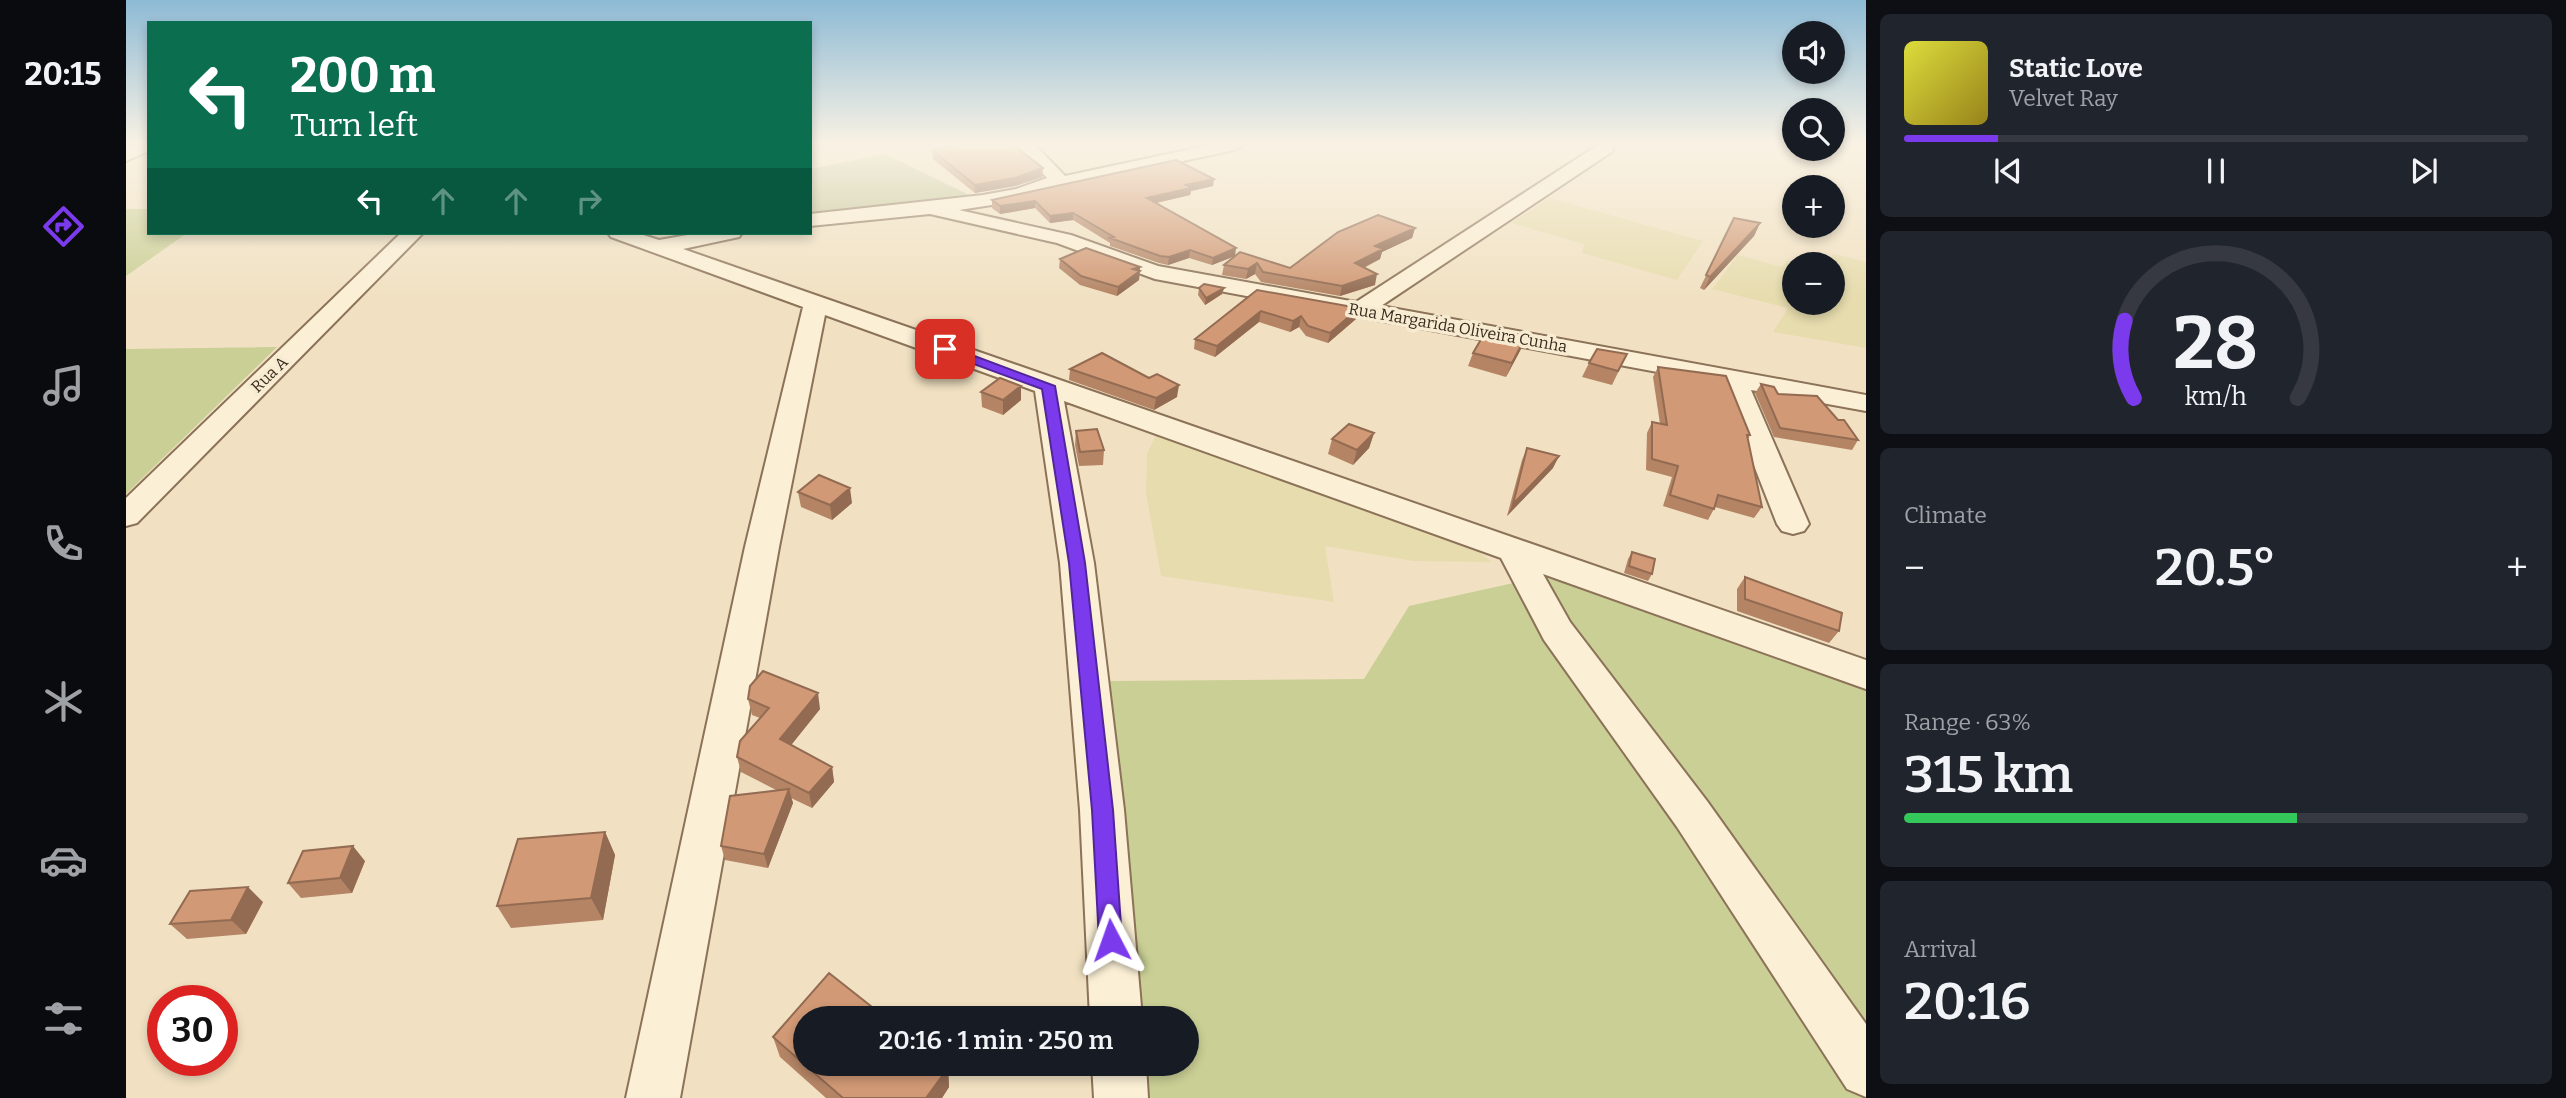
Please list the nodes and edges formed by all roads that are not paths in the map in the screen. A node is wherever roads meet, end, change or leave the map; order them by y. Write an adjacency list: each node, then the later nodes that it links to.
1 (1002, 196): 3 (street)
2 (1532, 196): 10 (street)
3 (932, 208): 4 (street); 10 (street, Rua Margarida Oliveira Cunha)
4 (812, 220)
5 (411, 235): 14 (street, Rua A)
6 (624, 235): 8 (street)
7 (721, 235): 8 (street)
8 (658, 246): 9 (street)
9 (816, 302): 12 (street); 21 (street)
10 (1361, 309): 11 (street, Rua Margarida Oliveira Cunha)
11 (1733, 378): 13 (street, Rua Margarida Oliveira Cunha); 15 (street)
12 (1048, 386): 16 (street); 18 (street)
13 (1866, 403)
14 (126, 516)
15 (1793, 524)
16 (1513, 550): 17 (street); 19 (street)
17 (1866, 675)
18 (1115, 1006)
19 (1866, 1070)
20 (1120, 1076): 22 (street)
21 (653, 1098)
22 (1121, 1098)

